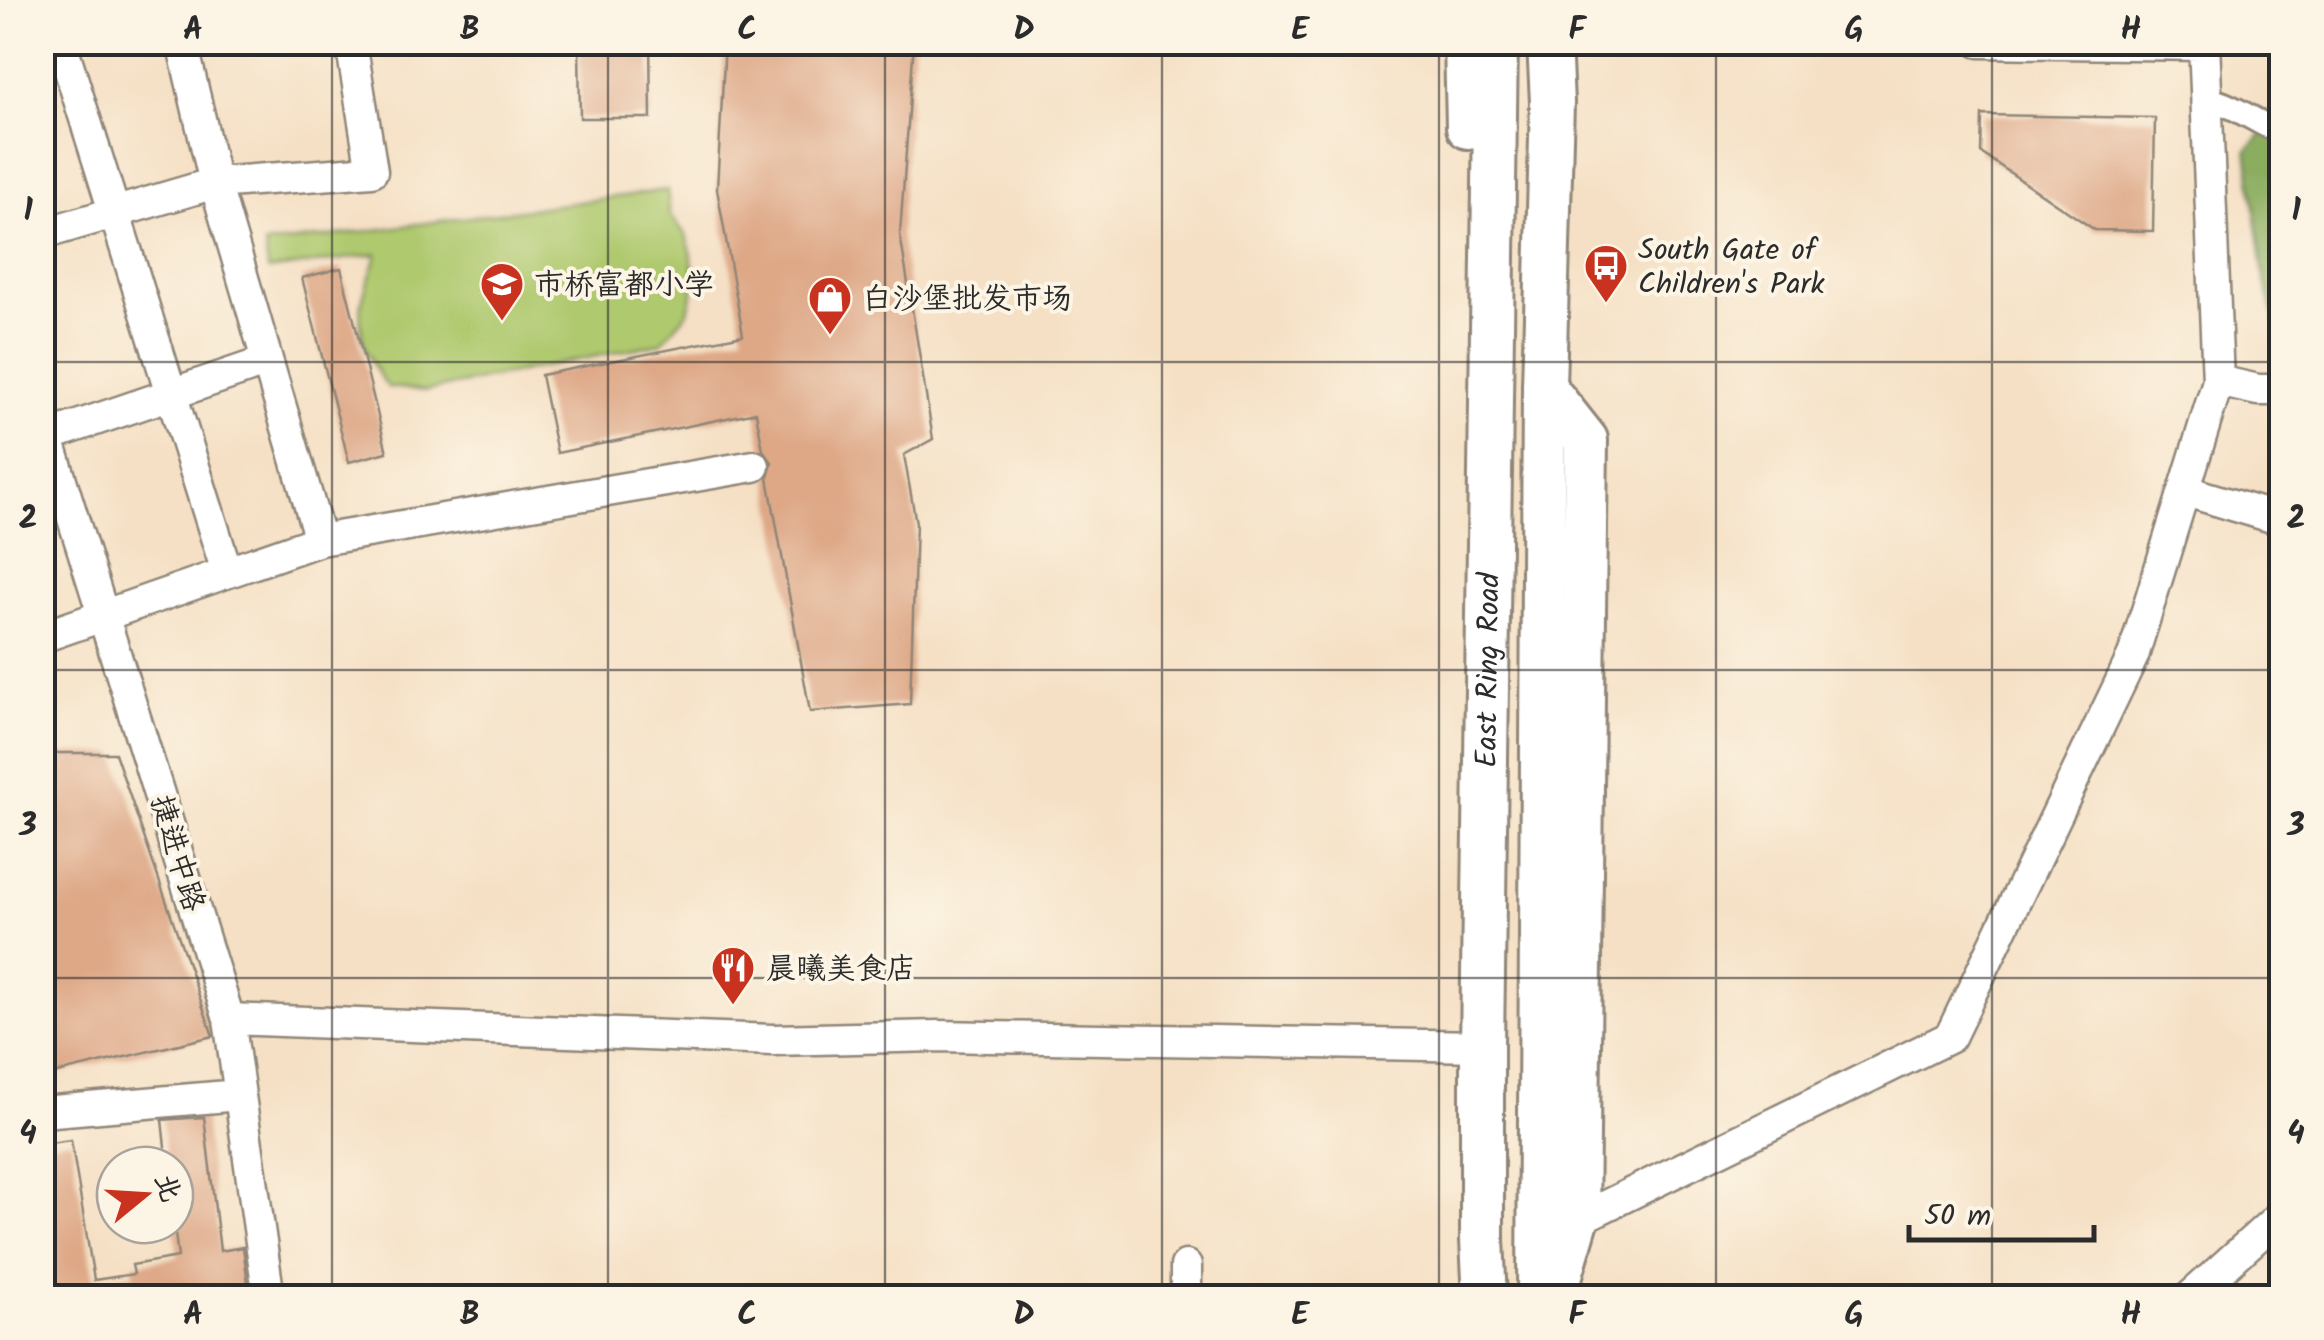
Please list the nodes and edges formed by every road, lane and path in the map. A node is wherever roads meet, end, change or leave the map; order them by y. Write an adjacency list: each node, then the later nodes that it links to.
1 (61, 42): 15 (street)
2 (182, 42): 12 (street)
3 (351, 42): 12 (street)
4 (1466, 42): 10 (main road)
5 (1494, 42): 10 (main road); 13 (main road, East Ring Road)
6 (1550, 42): 14 (main road, East Ring Road)
7 (1979, 42): 8 (street)
8 (2204, 44): 9 (street)
9 (2208, 99): 11 (street); 18 (street)
10 (1468, 106): 31 (main road)
11 (2282, 133)
12 (214, 183): 15 (street); 17 (street)
13 (1494, 186): 14 (main road); 31 (main road, East Ring Road)
14 (1550, 192): 19 (main road, East Ring Road)
15 (114, 212): 16 (street); 21 (street)
16 (42, 234)
17 (265, 362): 21 (street); 26 (street)
18 (2218, 381): 20 (street); 24 (street)
19 (1544, 387): 35 (main road); 40 (main road, East Ring Road)
20 (2282, 390)
21 (169, 392): 22 (street); 27 (street)
22 (45, 427): 28 (street, 捷进中路)
23 (754, 466): 26 (street)
24 (2186, 491): 25 (street); 35 (street)
25 (2282, 520)
26 (320, 540): 27 (street)
27 (227, 572): 28 (street)
28 (106, 614): 29 (street); 30 (street, 捷进中路)
29 (42, 637)
30 (229, 1019): 31 (street); 32 (street, 捷进中路)
31 (1470, 1046): 39 (main road)
32 (240, 1095): 33 (street); 37 (street, 捷进中路)
33 (42, 1112)
34 (2282, 1214): 42 (street)
35 (1577, 1220): 41 (main road)
36 (1186, 1266): 38 (street)
37 (268, 1298)
38 (1186, 1298)
39 (1482, 1298)
40 (1539, 1298)
41 (1554, 1298)
42 (2190, 1298)

